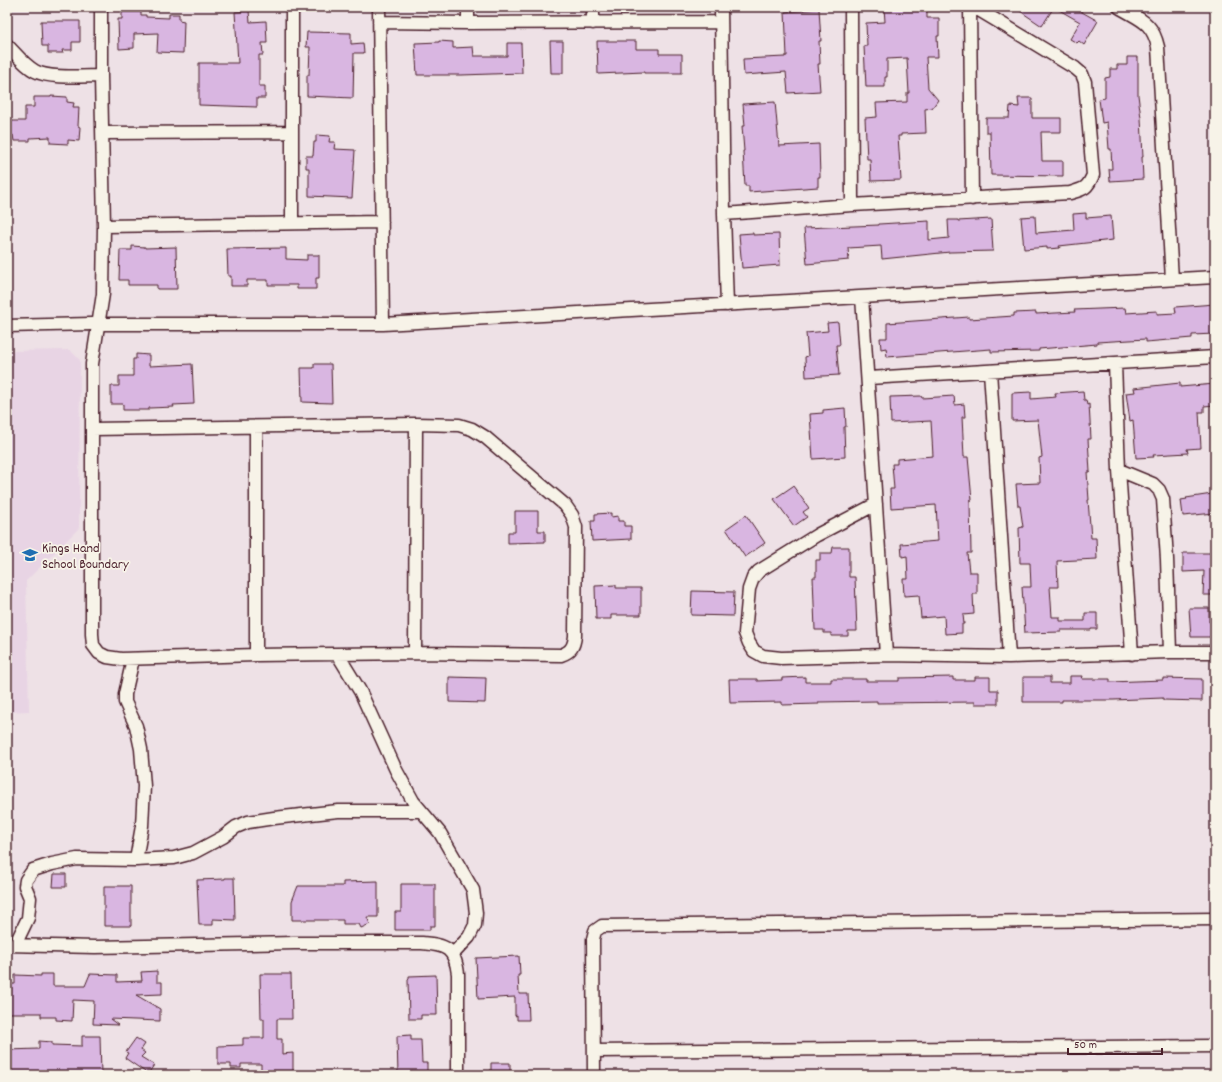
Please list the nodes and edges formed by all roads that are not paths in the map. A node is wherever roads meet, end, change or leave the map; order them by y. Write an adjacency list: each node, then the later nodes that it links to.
1 (101, 7): 16 (street)
2 (292, 7): 17 (street)
3 (379, 7): 11 (street)
4 (468, 7): 13 (street)
5 (593, 7): 14 (street)
6 (721, 7): 12 (street)
7 (851, 7): 20 (street)
8 (970, 7): 19 (street)
9 (974, 7): 19 (street)
10 (1119, 7): 26 (street)
11 (379, 22): 13 (street); 22 (street)
12 (720, 22): 14 (street); 21 (street)
13 (468, 23): 14 (street)
14 (593, 23)
15 (7, 45): 16 (street)
16 (101, 76): 18 (street)
17 (292, 132): 18 (street); 23 (street)
18 (103, 133): 24 (street)
19 (972, 199): 20 (street)
20 (852, 205): 21 (street)
21 (724, 214): 28 (street)
22 (382, 222): 23 (street); 29 (street)
23 (292, 223): 24 (street)
24 (104, 226): 30 (street)
25 (1215, 277): 26 (street)
26 (1172, 279): 27 (street)
27 (862, 297): 28 (street); 35 (street)
28 (727, 305): 29 (street)
29 (383, 324): 30 (street)
30 (99, 325): 31 (street); 38 (street)
31 (7, 326)
32 (1215, 357): 33 (street)
33 (1115, 364): 34 (street); 39 (street)
34 (990, 371): 35 (street); 48 (street)
35 (868, 378): 40 (street)
36 (416, 424): 37 (street); 43 (street); 43 (street)
37 (256, 428): 38 (street); 46 (street)
38 (92, 429): 49 (street)
39 (1120, 470): 41 (street); 45 (street)
40 (876, 504): 44 (street); 44 (street)
41 (1170, 652): 42 (street); 45 (street)
42 (1215, 652)
43 (415, 653): 47 (street)
44 (886, 654): 48 (street)
45 (1132, 654): 48 (street)
46 (256, 655): 47 (street); 49 (street)
47 (338, 655): 50 (street)
48 (1009, 658)
49 (133, 659): 51 (street)
50 (421, 811): 51 (street); 54 (street)
51 (136, 860): 53 (street)
52 (1215, 919): 56 (street)
53 (11, 945): 54 (street)
54 (453, 954): 57 (street)
55 (1215, 1046): 56 (street)
56 (594, 1051): 58 (street)
57 (458, 1075)
58 (594, 1075)

